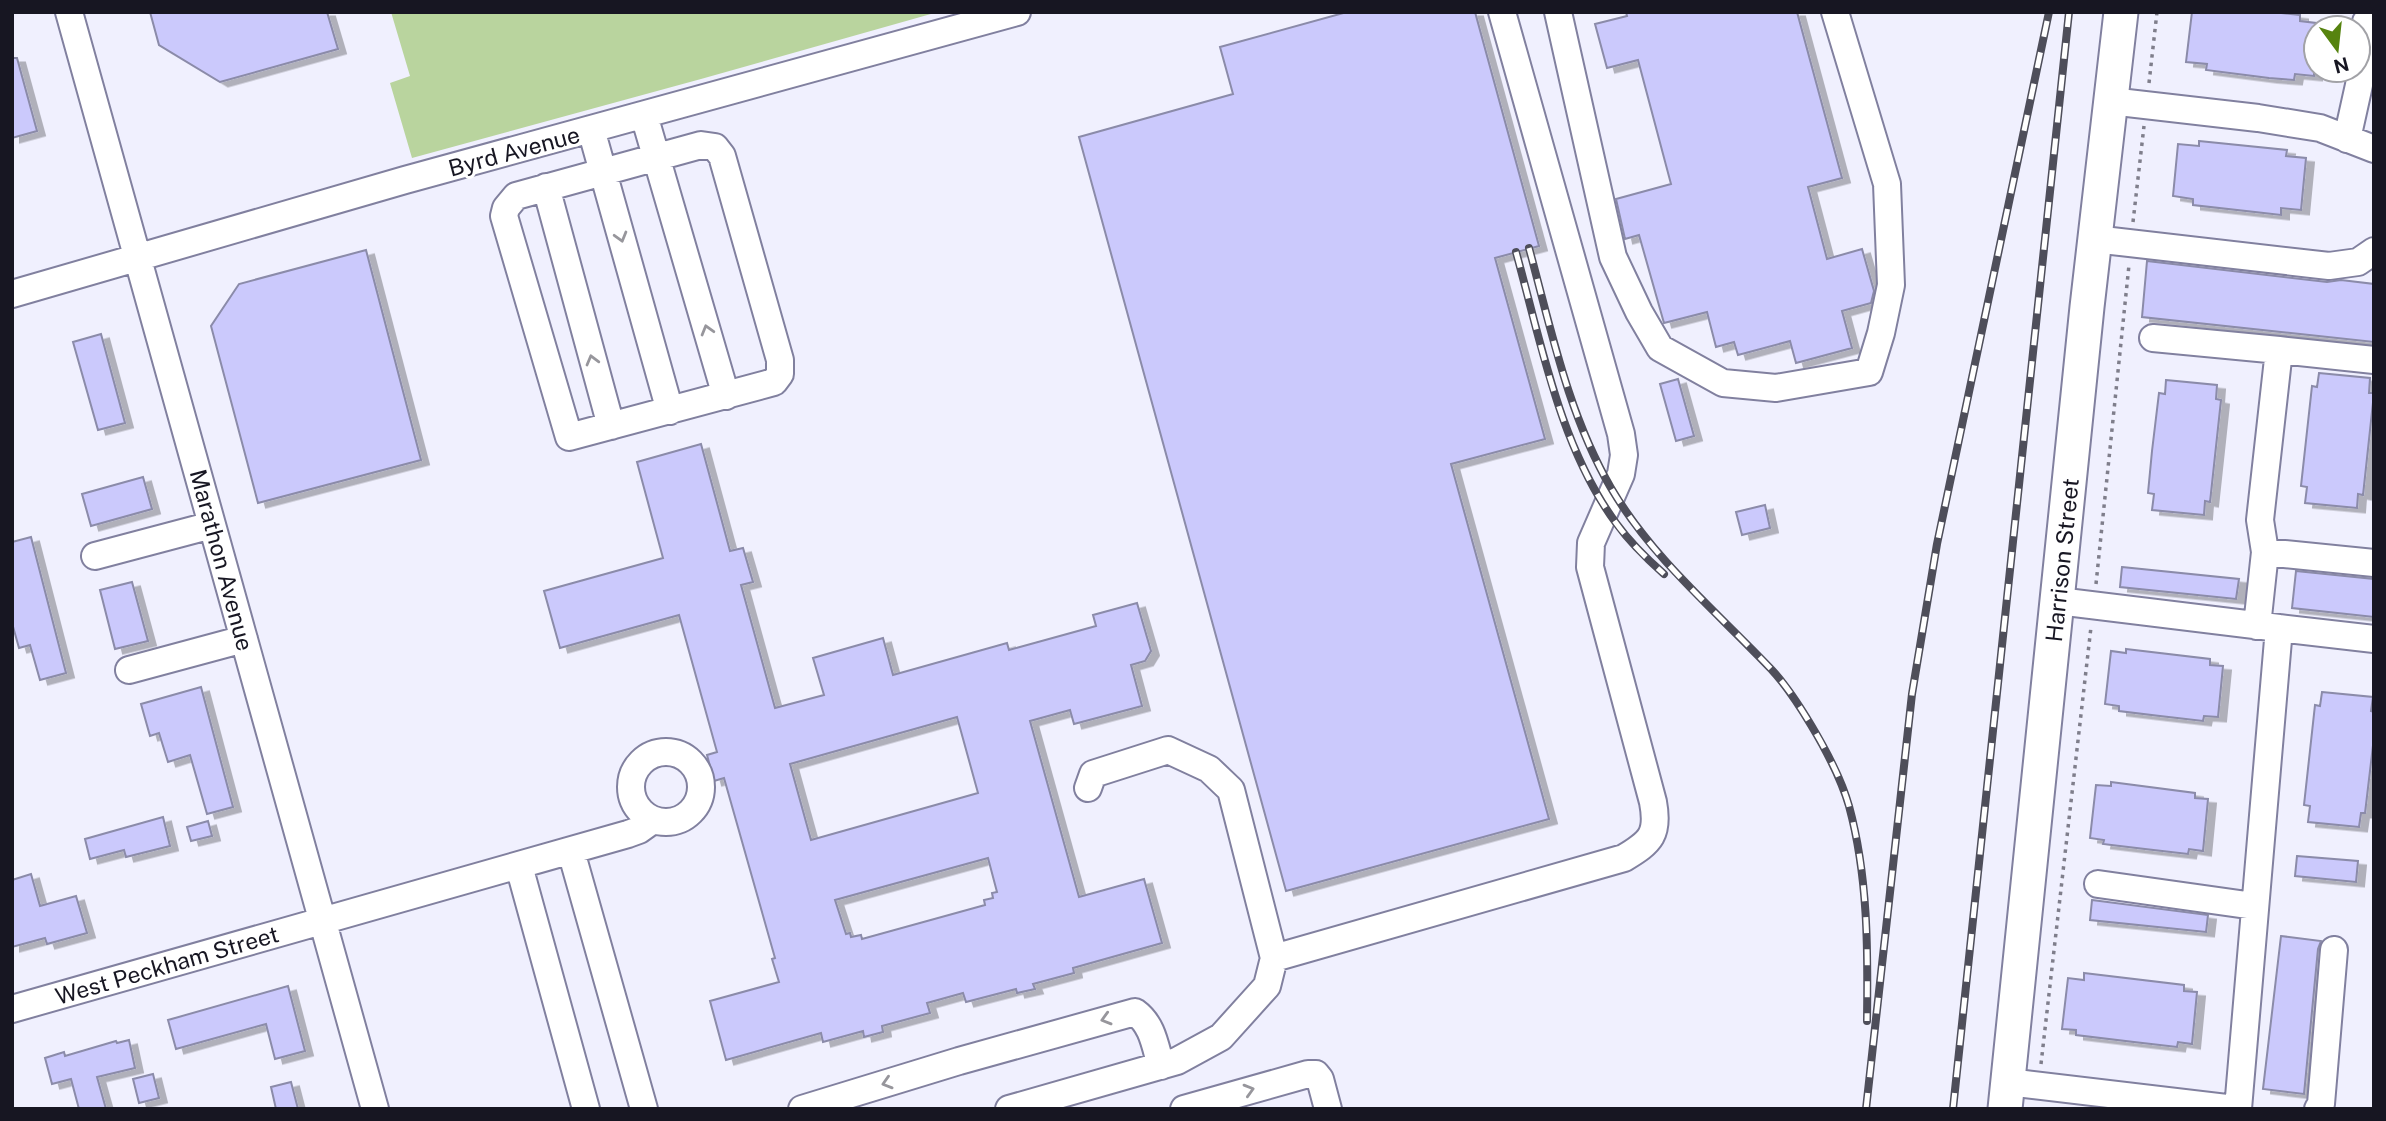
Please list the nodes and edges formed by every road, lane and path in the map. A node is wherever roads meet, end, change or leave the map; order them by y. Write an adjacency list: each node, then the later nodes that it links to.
1 (69, 12): 24 (street, Marathon Avenue)
2 (1017, 12): 8 (street, Byrd Avenue)
3 (1502, 12): 50 (street)
4 (1558, 12): 5 (street)
5 (1835, 12)
6 (2121, 12): 10 (main road, Harrison Street)
7 (2157, 12): 11 (path)
8 (975, 18): 12 (street, Byrd Avenue)
9 (2359, 84): 14 (street)
10 (2110, 102): 11 (street); 21 (main road, Harrison Street)
11 (2146, 106): 14 (street); 22 (path)
12 (645, 115): 13 (street, Byrd Avenue); 17 (street)
13 (591, 129): 16 (street, Byrd Avenue); 18 (street)
14 (2347, 139): 15 (street)
15 (2374, 149)
16 (504, 153): 20 (street); 24 (street, Byrd Avenue)
17 (657, 155): 18 (street); 29 (street, one-way to 17); 29 (street)
18 (603, 171): 19 (street); 30 (street, one-way to 30)
19 (546, 187): 20 (street); 31 (street, one-way to 19)
20 (516, 196): 31 (street)
21 (2094, 239): 22 (street); 36 (main road, Harrison Street)
22 (2131, 243): 23 (street); 37 (path)
23 (2374, 251)
24 (139, 258): 25 (street, Byrd Avenue); 32 (street, Marathon Avenue)
25 (12, 294)
26 (2154, 338): 27 (street)
27 (2279, 350): 28 (street); 33 (street)
28 (2374, 359)
29 (726, 396): 30 (street)
30 (670, 411): 31 (street)
31 (611, 426)
32 (212, 525): 34 (street); 39 (street, Marathon Avenue)
33 (2264, 552): 35 (street); 38 (street)
34 (95, 556)
35 (2374, 563)
36 (2058, 601): 37 (street); 53 (main road, Harrison Street)
37 (2094, 606): 38 (street); 53 (path)
38 (2268, 627): 40 (street); 47 (street)
39 (244, 639): 41 (street); 48 (street, Marathon Avenue)
40 (2374, 639)
41 (129, 670)
42 (1088, 788): 50 (street)
43 (653, 820): 44 (street, West Peckham Street)
44 (571, 851): 45 (street, West Peckham Street); 57 (street)
45 (519, 866): 48 (street, West Peckham Street); 56 (street)
46 (2098, 884): 47 (street)
47 (2255, 906): 62 (street)
48 (323, 922): 51 (street, West Peckham Street); 55 (street, Marathon Avenue)
49 (2334, 950): 63 (street)
50 (1275, 958): 52 (street)
51 (12, 1009)
52 (1161, 1066): 58 (street, one-way to 58); 59 (street)
53 (2017, 1092): 54 (street)
54 (2170, 1105): 62 (street)
55 (375, 1109)
56 (586, 1109)
57 (644, 1109)
58 (802, 1109)
59 (1009, 1109)
60 (1184, 1109): 61 (street, one-way to 61)
61 (1328, 1109)
62 (2237, 1109)
63 (2318, 1109)

